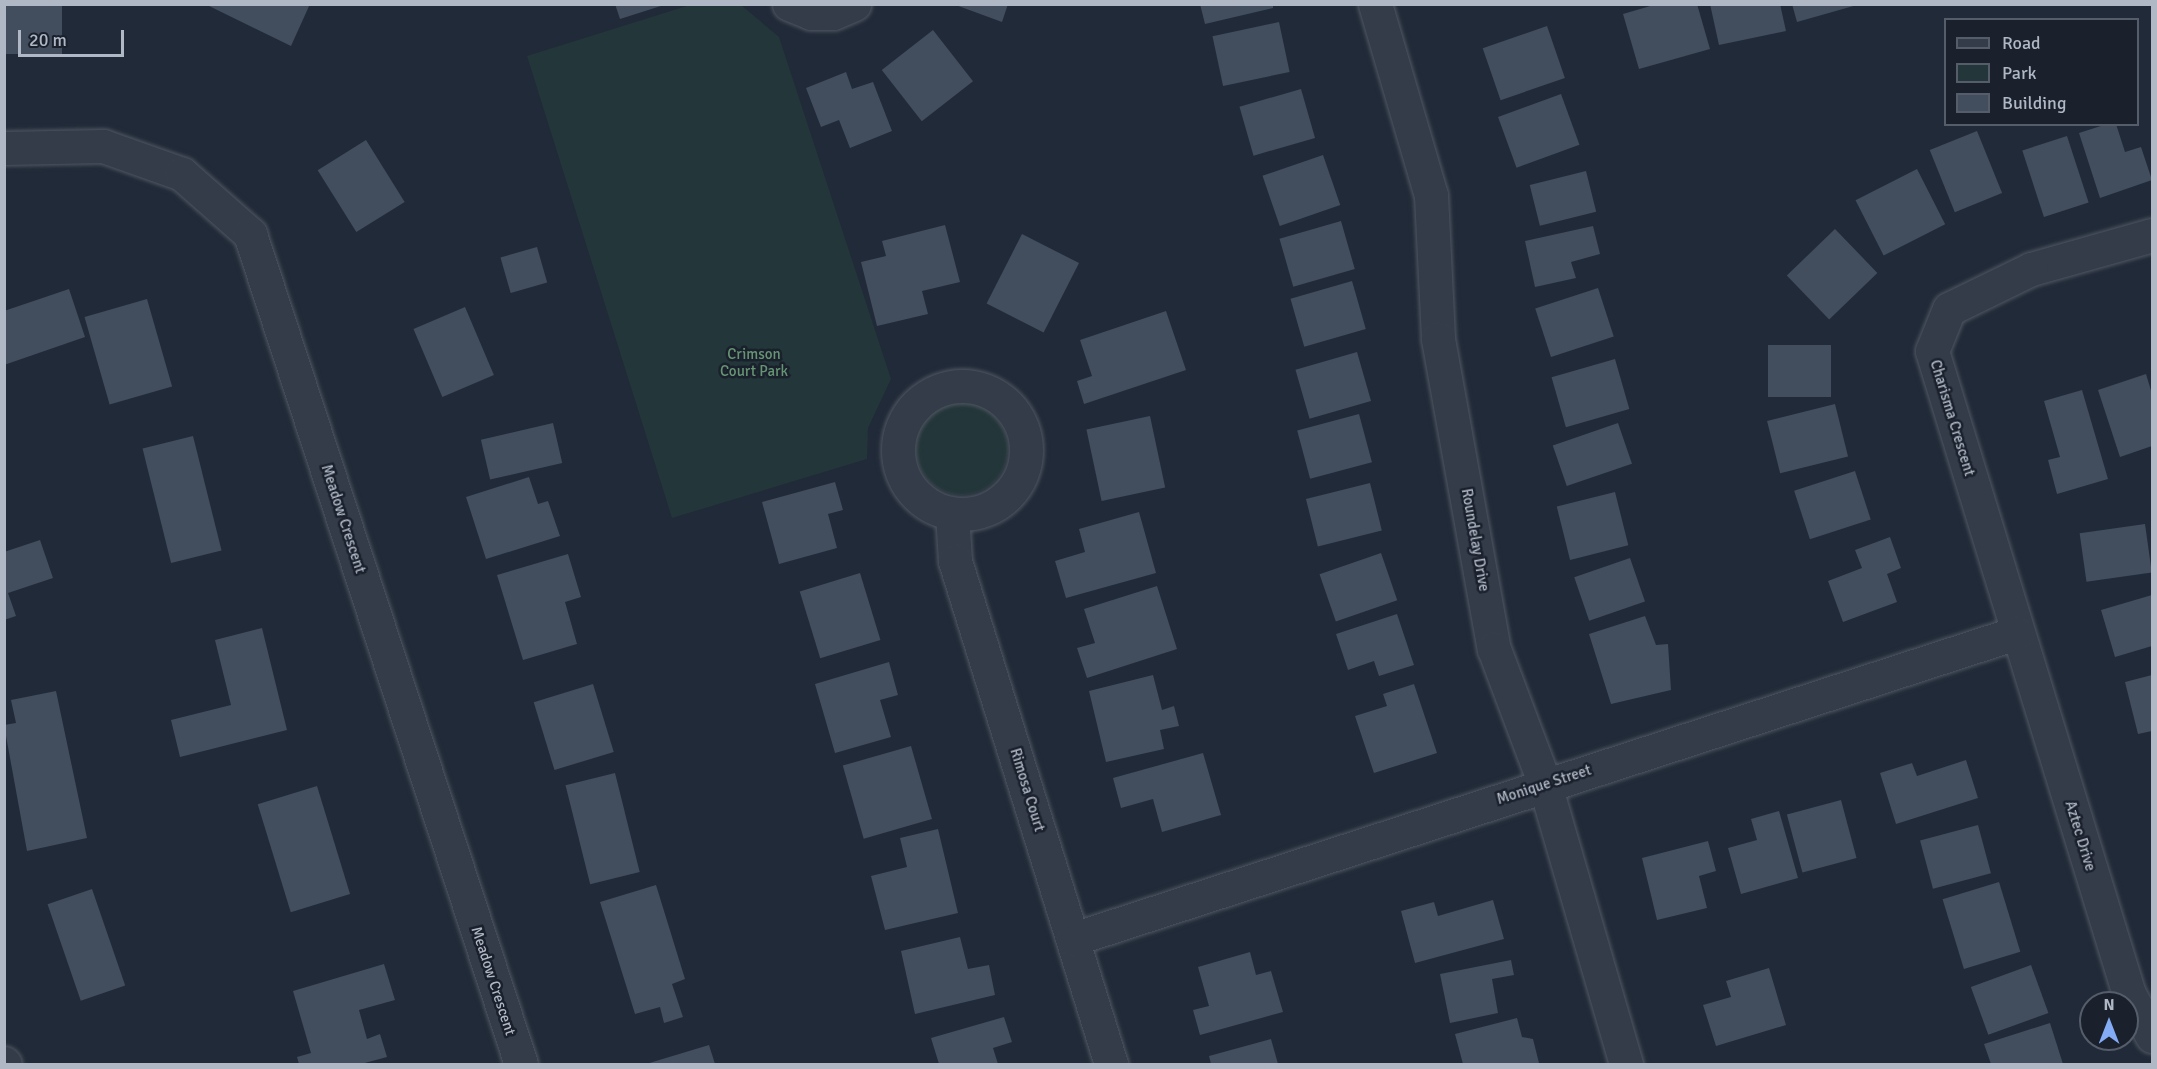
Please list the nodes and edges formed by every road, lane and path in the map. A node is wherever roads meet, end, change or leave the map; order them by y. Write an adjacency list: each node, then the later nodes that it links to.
1 (789, 4): 2 (street)
2 (854, 4)
3 (1375, 4): 8 (street, Roundelay Drive)
4 (4, 148): 11 (street, Meadow Crescent)
5 (2152, 235): 7 (street, Charisma Crescent)
6 (952, 513): 9 (street, Rimosa Court)
7 (2016, 633): 8 (street, Monique Street); 10 (street, Aztec Drive)
8 (1545, 785): 9 (street, Monique Street); 13 (street, Roundelay Drive)
9 (1073, 939): 12 (street, Rimosa Court)
10 (2152, 1036)
11 (520, 1065)
12 (1112, 1065)
13 (1626, 1065)

